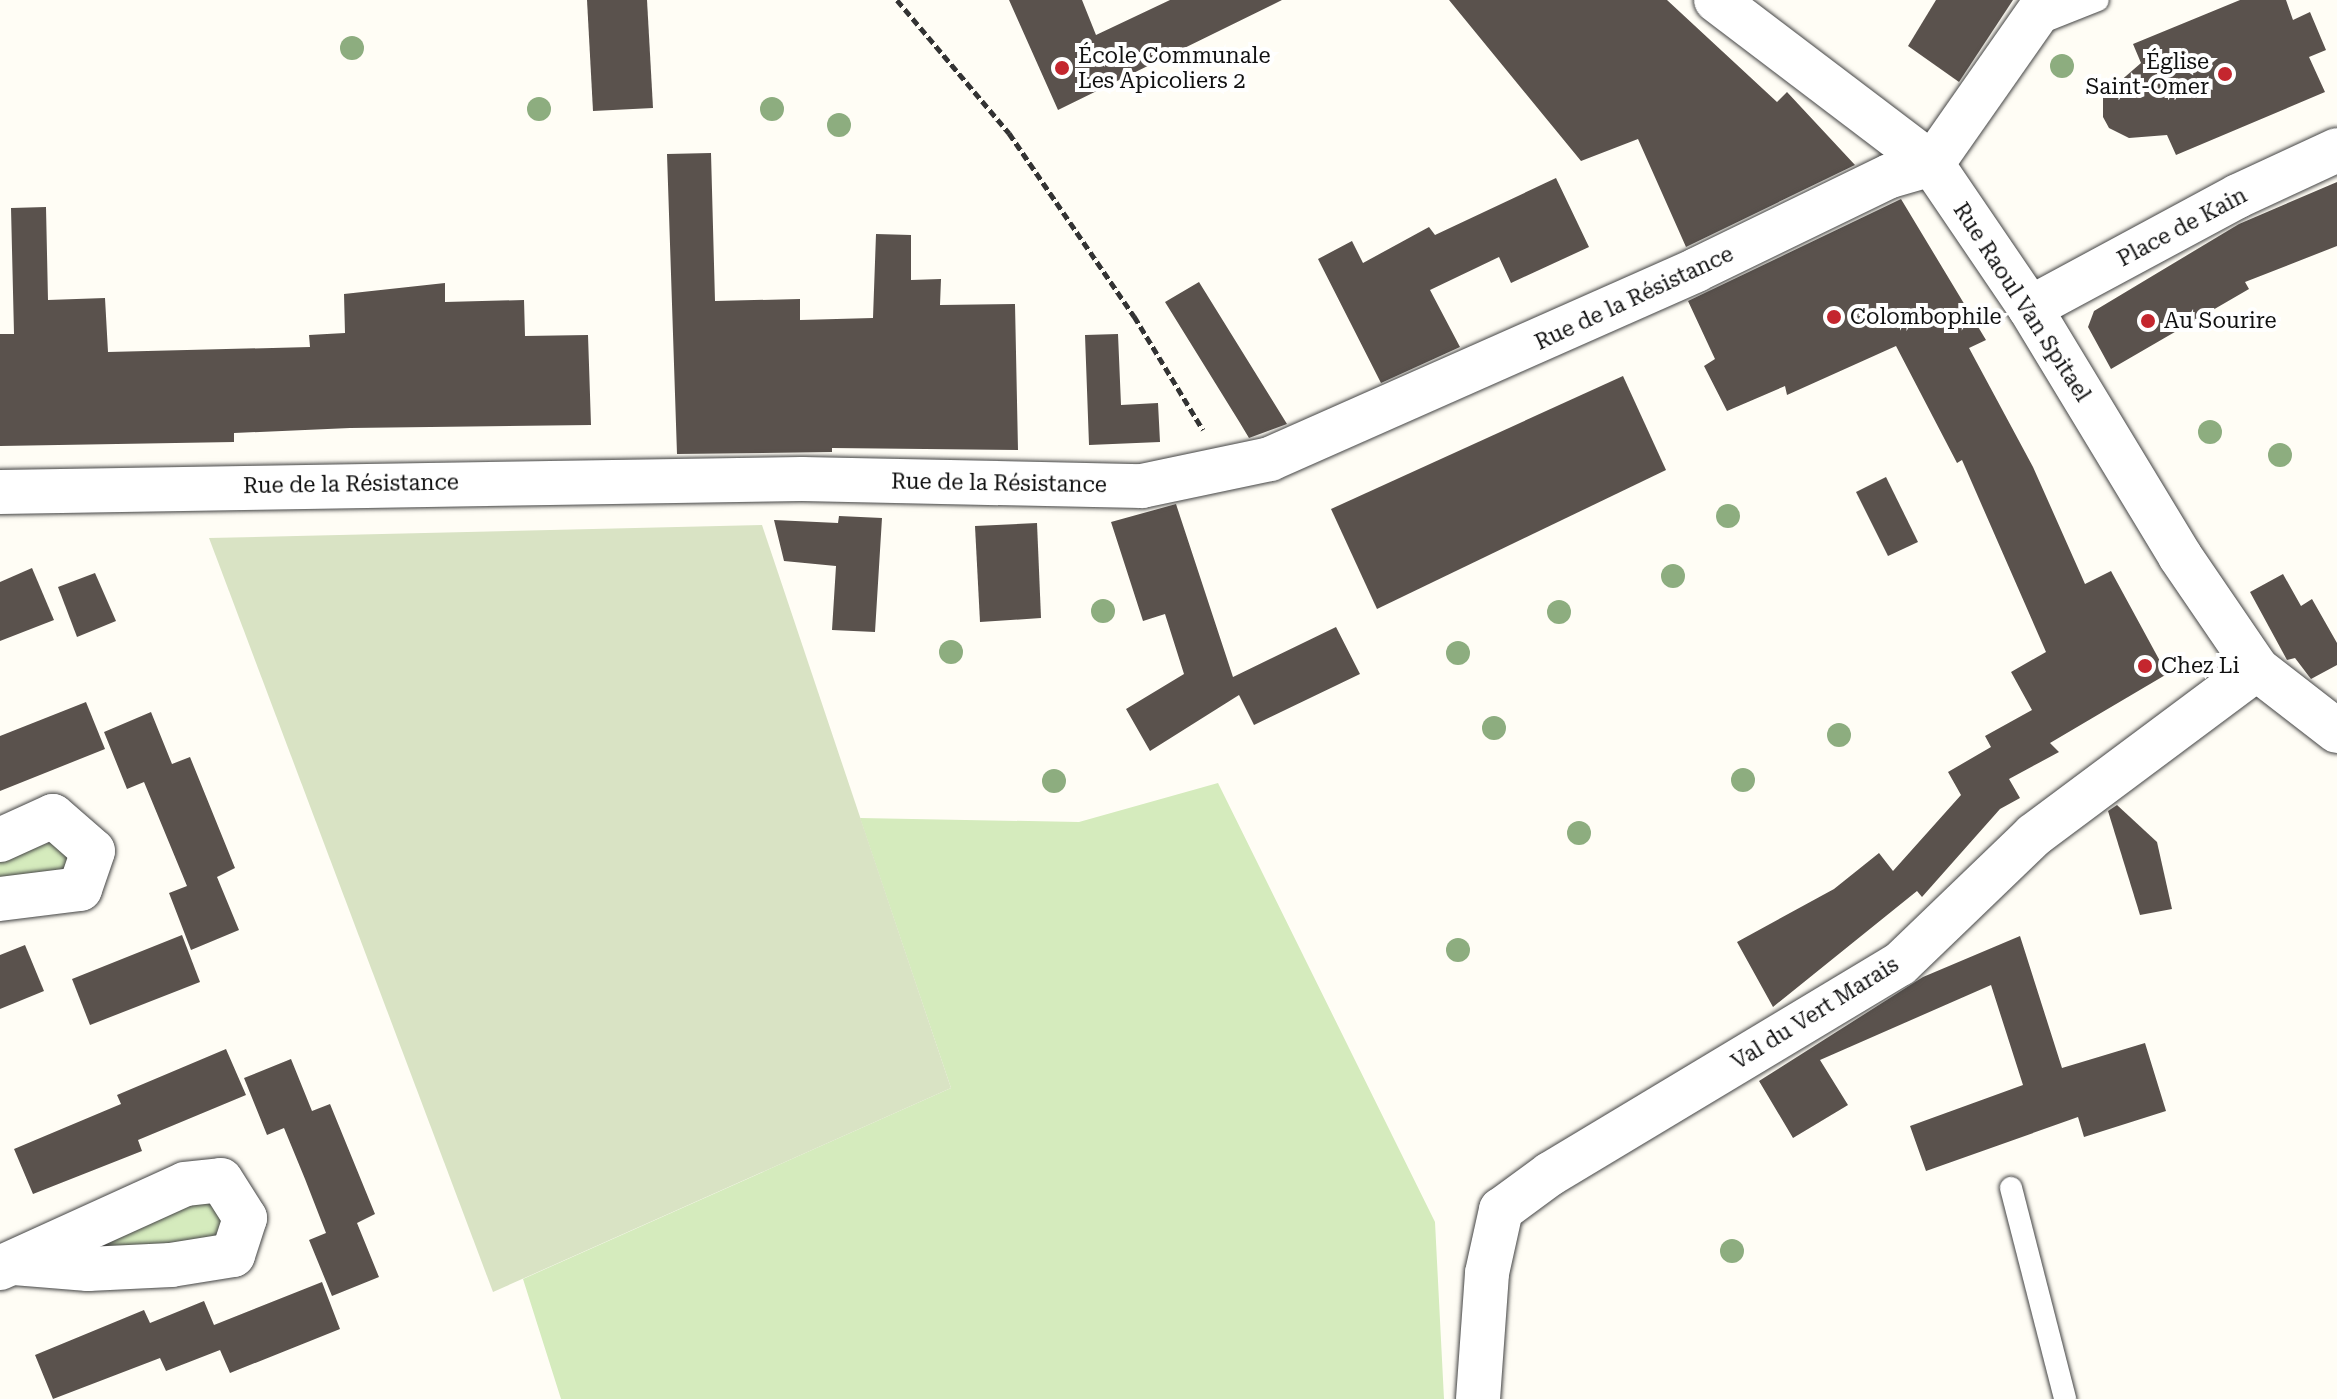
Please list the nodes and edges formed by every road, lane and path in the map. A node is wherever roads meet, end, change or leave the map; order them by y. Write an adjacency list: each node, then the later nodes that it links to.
1 (897, 0): 8 (path)
2 (1716, 0): 6 (street, Rue Raoul Van Spitael)
3 (2098, 0): 4 (lane)
4 (2038, 13): 6 (street)
5 (2337, 150): 7 (street, Place de Kain)
6 (1932, 164): 7 (street, Rue Raoul Van Spitael); 8 (street, Rue de la Résistance)
7 (2030, 308): 10 (street, Rue Raoul Van Spitael)
8 (1227, 468): 9 (street, Rue de la Résistance)
9 (0, 492)
10 (2257, 669): 11 (street, Rue Raoul Van Spitael); 15 (street, Val du Vert Marais)
11 (2337, 731)
12 (0, 840): 13 (street)
13 (0, 899)
14 (2011, 1188): 16 (lane)
15 (1478, 1399)
16 (2065, 1399)

